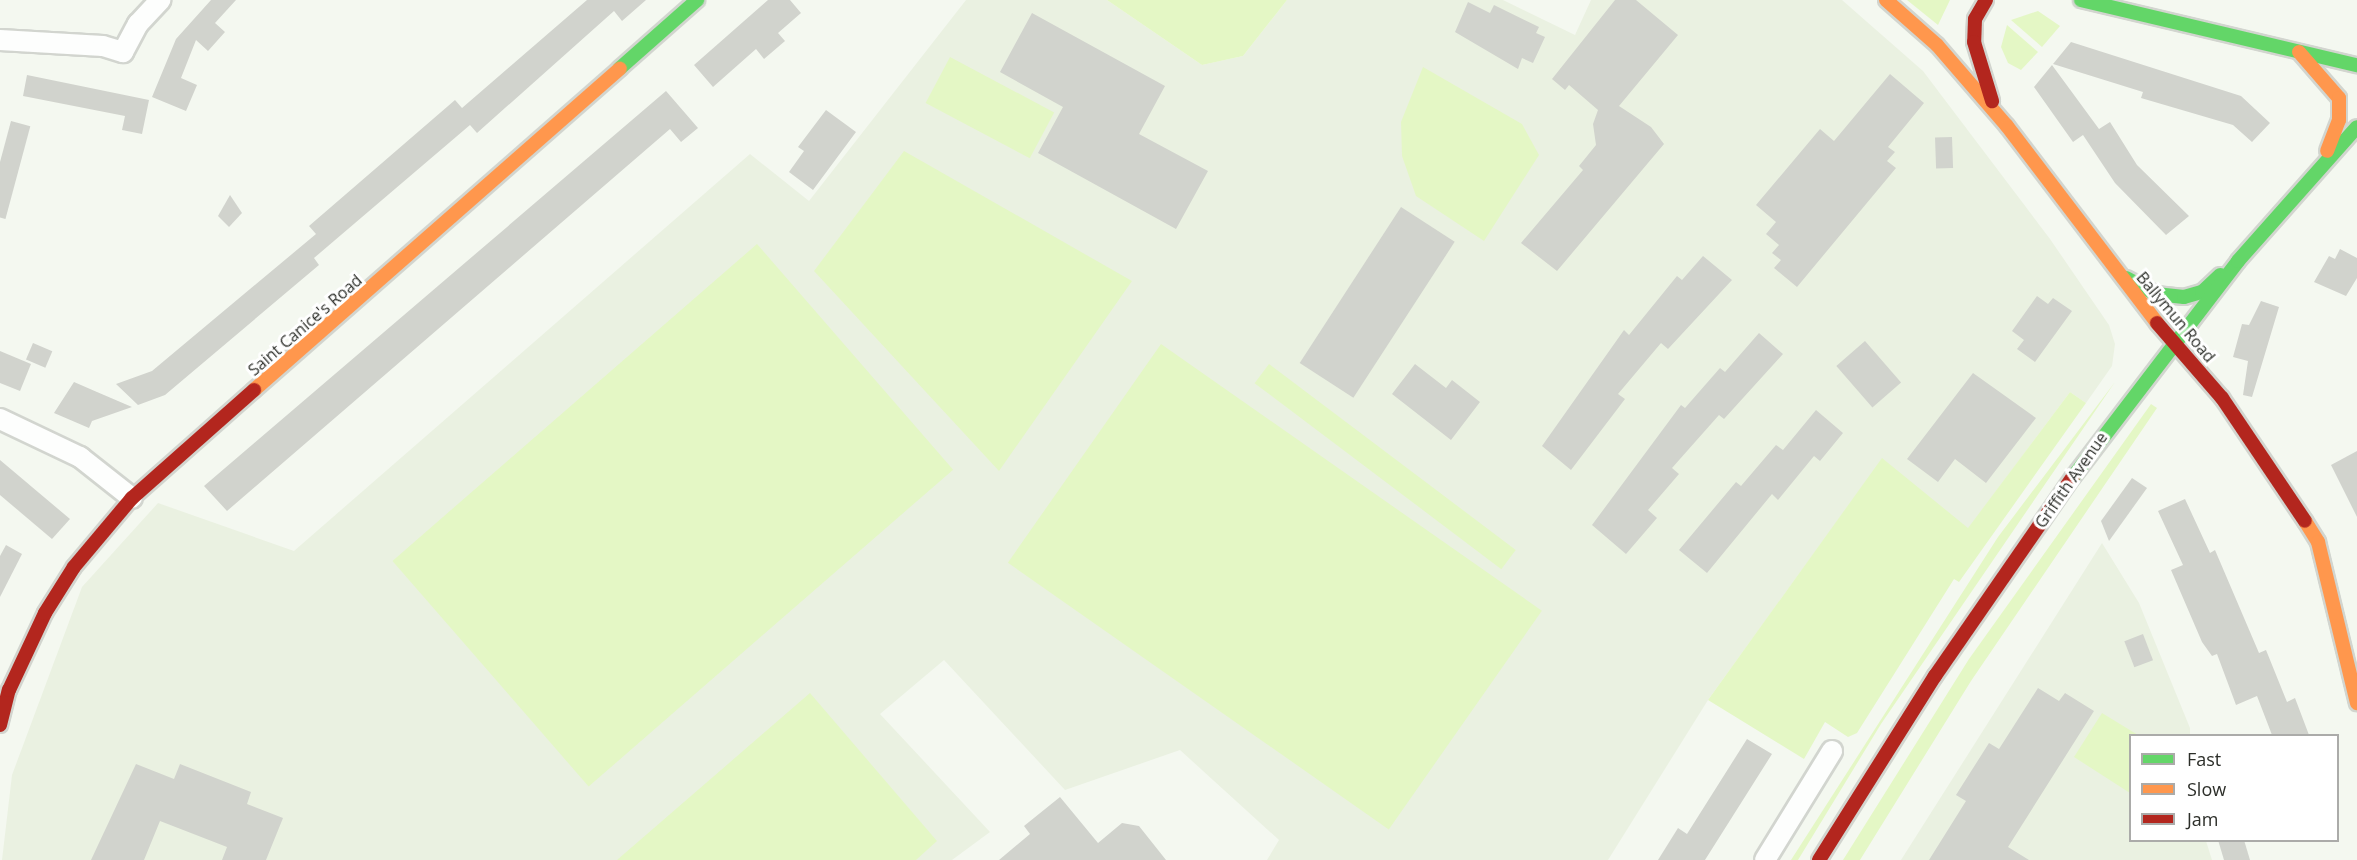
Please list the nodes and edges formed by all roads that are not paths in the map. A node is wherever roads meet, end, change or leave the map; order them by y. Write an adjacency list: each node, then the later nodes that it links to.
1 (160, 0): 6 (street)
2 (697, 0): 16 (main road, Saint Canice's Road)
3 (1886, 0): 9 (main road, Ballymun Road)
4 (1986, 0): 9 (main road)
5 (2081, 0): 7 (main road)
6 (0, 40)
7 (2298, 51): 8 (main road); 11 (main road)
8 (2357, 65)
9 (1996, 114): 13 (main road, Ballymun Road)
10 (2357, 127): 11 (main road, Griffith Avenue)
11 (2317, 168): 12 (main road, Griffith Avenue)
12 (2238, 261): 13 (main road); 14 (main road, Griffith Avenue)
13 (2117, 273): 14 (main road, Ballymun Road)
14 (2175, 346): 17 (main road, Ballymun Road); 21 (main road, Griffith Avenue)
15 (0, 419): 16 (street)
16 (132, 498): 18 (main road, Saint Canice's Road)
17 (2357, 703)
18 (0, 725)
19 (1832, 751): 20 (street)
20 (1765, 860)
21 (1819, 860)

